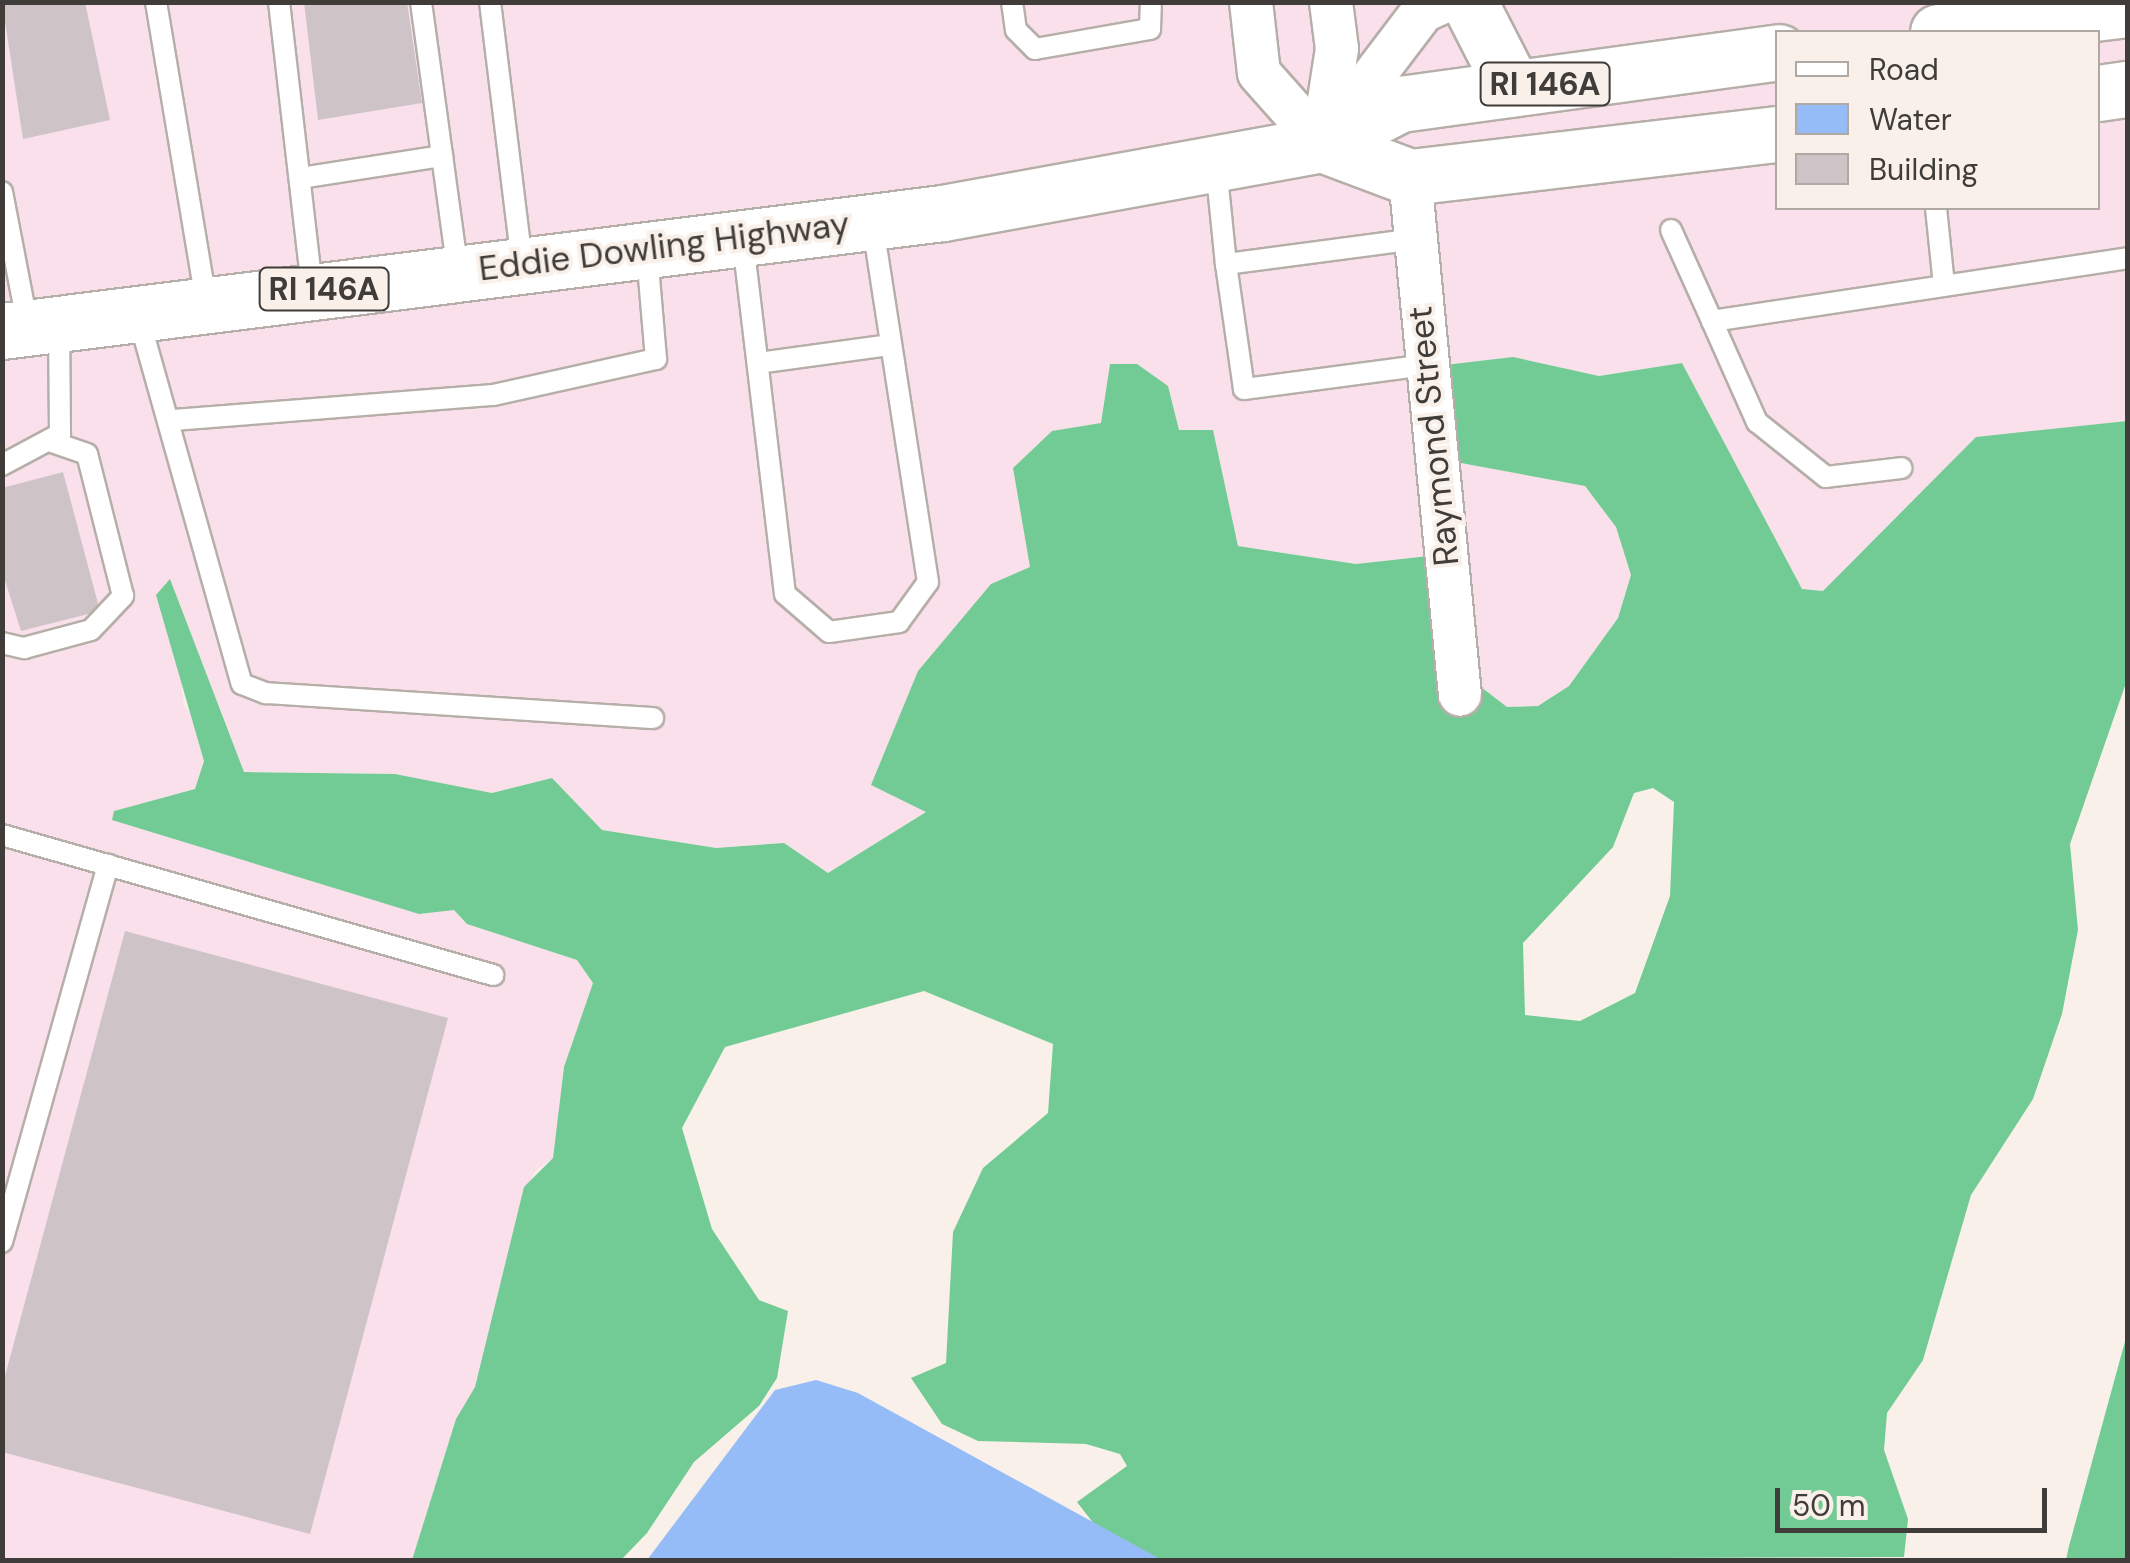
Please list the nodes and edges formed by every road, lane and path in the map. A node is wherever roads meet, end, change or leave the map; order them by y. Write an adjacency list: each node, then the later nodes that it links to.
1 (156, 2): 36 (lane)
2 (279, 2): 22 (lane)
3 (420, 2): 19 (lane)
4 (490, 2): 31 (lane)
5 (1012, 2): 6 (lane)
6 (1151, 2)
7 (1251, 2): 18 (street)
8 (1332, 2): 18 (street)
9 (1443, 2): 18 (street)
10 (1469, 2): 14 (main road)
11 (2128, 9): 12 (main road)
12 (1955, 30)
13 (1775, 52): 14 (main road, Eddie Dowling Highway / RI 146A)
14 (1513, 88): 18 (main road, Eddie Dowling Highway / RI 146A)
15 (2128, 89): 16 (main road)
16 (2100, 93)
17 (1775, 134): 21 (main road, RI 146A)
18 (1322, 144): 20 (main road, Eddie Dowling Highway / RI 146A); 21 (main road, RI 146A)
19 (442, 156): 22 (lane); 33 (lane)
20 (1216, 164): 25 (main road, Eddie Dowling Highway / RI 146A); 32 (lane)
21 (1410, 177): 28 (street, Raymond Street)
22 (300, 178): 35 (lane)
23 (2, 192): 39 (lane)
24 (1936, 210): 34 (lane)
25 (872, 221): 27 (main road, Eddie Dowling Highway / RI 146A); 40 (lane)
26 (1671, 230): 38 (lane)
27 (742, 235): 29 (main road, Eddie Dowling Highway / RI 146A); 41 (lane)
28 (1415, 239): 32 (lane); 42 (street, Raymond Street)
29 (646, 246): 31 (main road, Eddie Dowling Highway / RI 146A); 43 (lane)
30 (2128, 258): 34 (lane)
31 (522, 263): 33 (main road, Eddie Dowling Highway / RI 146A)
32 (1226, 264): 42 (lane)
33 (458, 271): 35 (main road, Eddie Dowling Highway / RI 146A)
34 (1944, 285): 38 (lane)
35 (312, 290): 36 (main road, Eddie Dowling Highway / RI 146A)
36 (206, 304): 37 (main road, Eddie Dowling Highway / RI 146A)
37 (137, 313): 39 (main road, Eddie Dowling Highway / RI 146A); 43 (lane)
38 (1712, 321): 46 (lane)
39 (30, 327): 44 (lane)
40 (890, 344): 41 (lane); 41 (lane)
41 (758, 363)
42 (1426, 365): 48 (street, Raymond Street)
43 (174, 420): 49 (lane)
44 (53, 442): 45 (lane); 47 (lane)
45 (2, 465)
46 (1900, 468)
47 (2, 643)
48 (1460, 695)
49 (653, 718)
50 (2, 836): 51 (lane)
51 (108, 865): 52 (lane); 53 (lane)
52 (492, 975)
53 (2, 1242)

